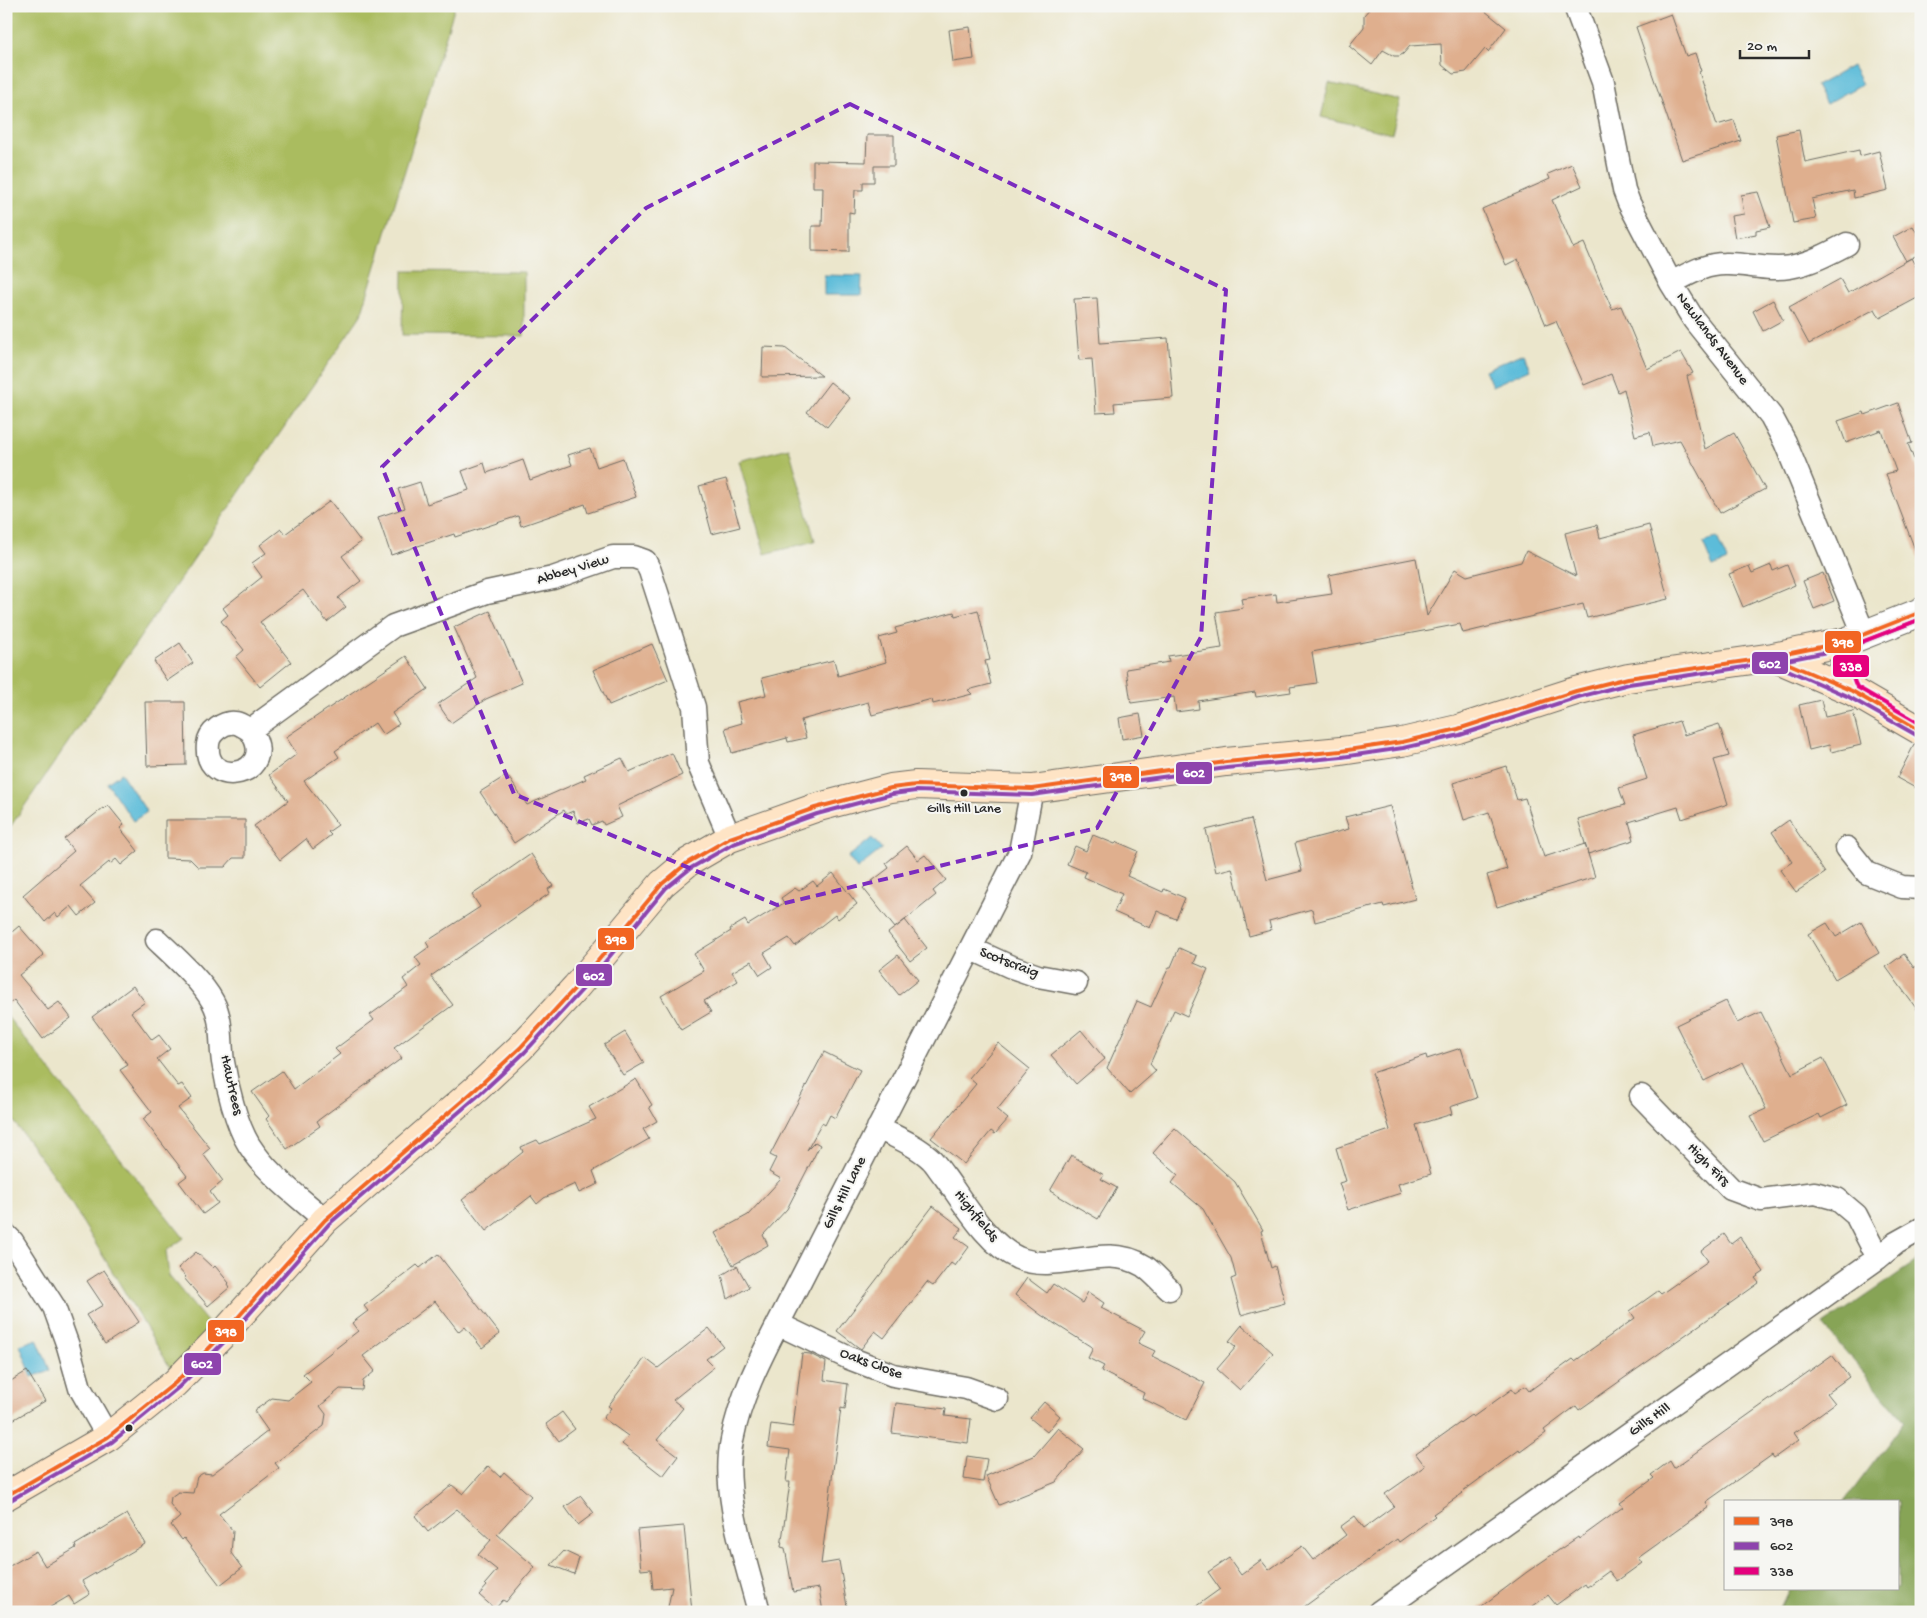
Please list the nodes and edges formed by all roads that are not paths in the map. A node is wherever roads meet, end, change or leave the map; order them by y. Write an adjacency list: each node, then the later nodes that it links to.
1 (1575, 6): 3 (street, Newlands Avenue)
2 (1847, 244): 3 (street)
3 (1671, 283): 5 (street, Newlands Avenue)
4 (1921, 612): 5 (street)
5 (1854, 638): 6 (main road); 7 (main road)
6 (1773, 657): 7 (main road); 10 (main road)
7 (1852, 691): 9 (main road)
8 (250, 730): 11 (street, Abbey View)
9 (1921, 731)
10 (1032, 789): 11 (main road); 15 (street, Gills Hill Lane)
11 (730, 838): 19 (main road)
12 (1847, 848): 13 (street)
13 (1921, 888)
14 (157, 940): 19 (street, Hawtrees)
15 (972, 949): 16 (street, Scotscraig); 18 (street, Gills Hill Lane)
16 (1076, 983)
17 (1641, 1096): 22 (street, High Firs)
18 (878, 1128): 23 (street, Highfields); 24 (street, Gills Hill Lane)
19 (325, 1220): 26 (main road)
20 (1921, 1229): 22 (street, Gills Hill)
21 (6, 1235): 26 (street)
22 (1878, 1258): 29 (street, Gills Hill)
23 (1169, 1289)
24 (778, 1324): 25 (street, Oaks Close); 28 (street, Gills Hill Lane)
25 (997, 1399)
26 (108, 1437): 27 (main road)
27 (6, 1496)
28 (759, 1612)
29 (1379, 1612)

